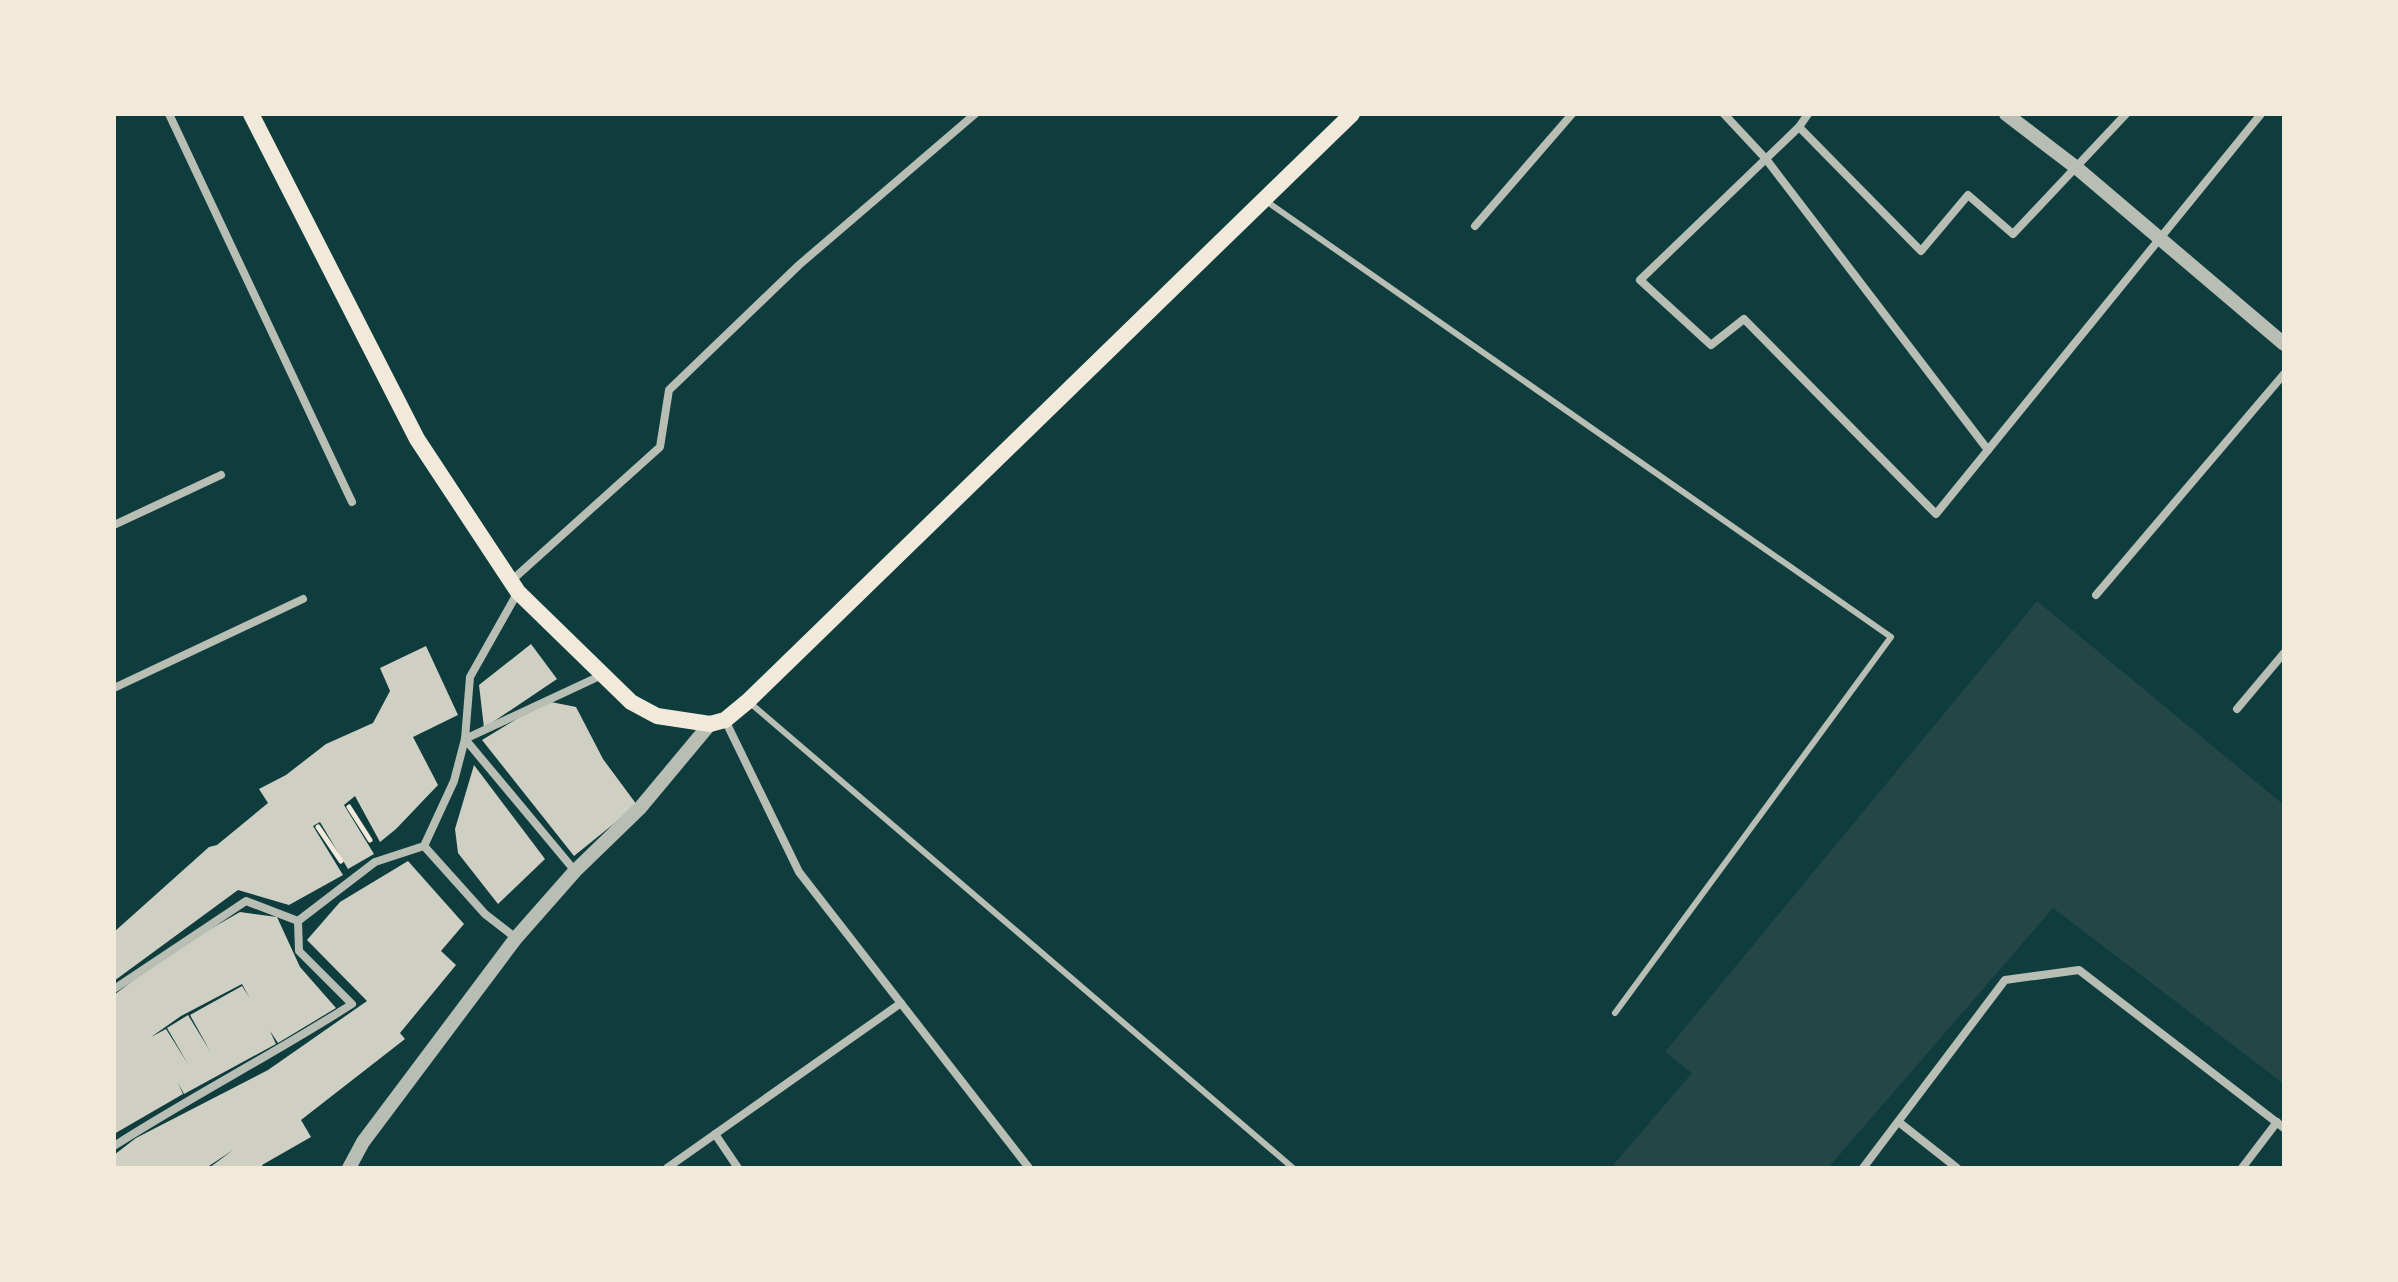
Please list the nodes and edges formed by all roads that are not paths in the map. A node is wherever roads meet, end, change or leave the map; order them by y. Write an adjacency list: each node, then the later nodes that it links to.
1 (169, 114): 21 (street)
2 (251, 114): 23 (main road)
3 (975, 114): 23 (street)
4 (1352, 114): 14 (main road)
5 (1572, 114): 15 (street)
6 (1724, 114): 12 (street)
7 (1808, 114): 11 (street)
8 (2006, 114): 13 (street)
9 (2126, 114): 13 (street)
10 (2261, 114): 16 (street)
11 (1799, 127): 12 (street); 13 (street)
12 (1766, 159): 19 (street); 19 (street)
13 (2078, 169): 16 (street)
14 (1266, 200): 29 (main road); 39 (lane)
15 (1475, 226)
16 (2158, 238): 17 (street); 19 (street)
17 (2284, 344)
18 (2284, 374): 24 (street)
19 (1988, 450)
20 (221, 475): 22 (street)
21 (352, 502)
22 (114, 525)
23 (514, 587): 27 (main road); 32 (street)
24 (2096, 595)
25 (303, 599): 28 (street)
26 (2284, 653): 30 (street)
27 (603, 675): 31 (main road); 32 (street)
28 (114, 688)
29 (748, 701): 31 (main road); 48 (lane)
30 (2237, 709)
31 (718, 722): 34 (street); 38 (street)
32 (465, 739): 33 (street); 34 (street)
33 (424, 846): 35 (street); 36 (street)
34 (575, 871): 36 (street)
35 (298, 921): 37 (street); 43 (street)
36 (516, 938): 44 (street)
37 (114, 989)
38 (901, 1003): 42 (street); 47 (street)
39 (1615, 1013)
40 (1900, 1123): 41 (street); 49 (street); 50 (street)
41 (2281, 1125): 51 (street)
42 (715, 1134): 45 (street); 46 (street)
43 (114, 1146)
44 (349, 1168)
45 (667, 1168)
46 (738, 1168)
47 (1029, 1168)
48 (1293, 1168)
49 (1863, 1168)
50 (1957, 1168)
51 (2242, 1168)

